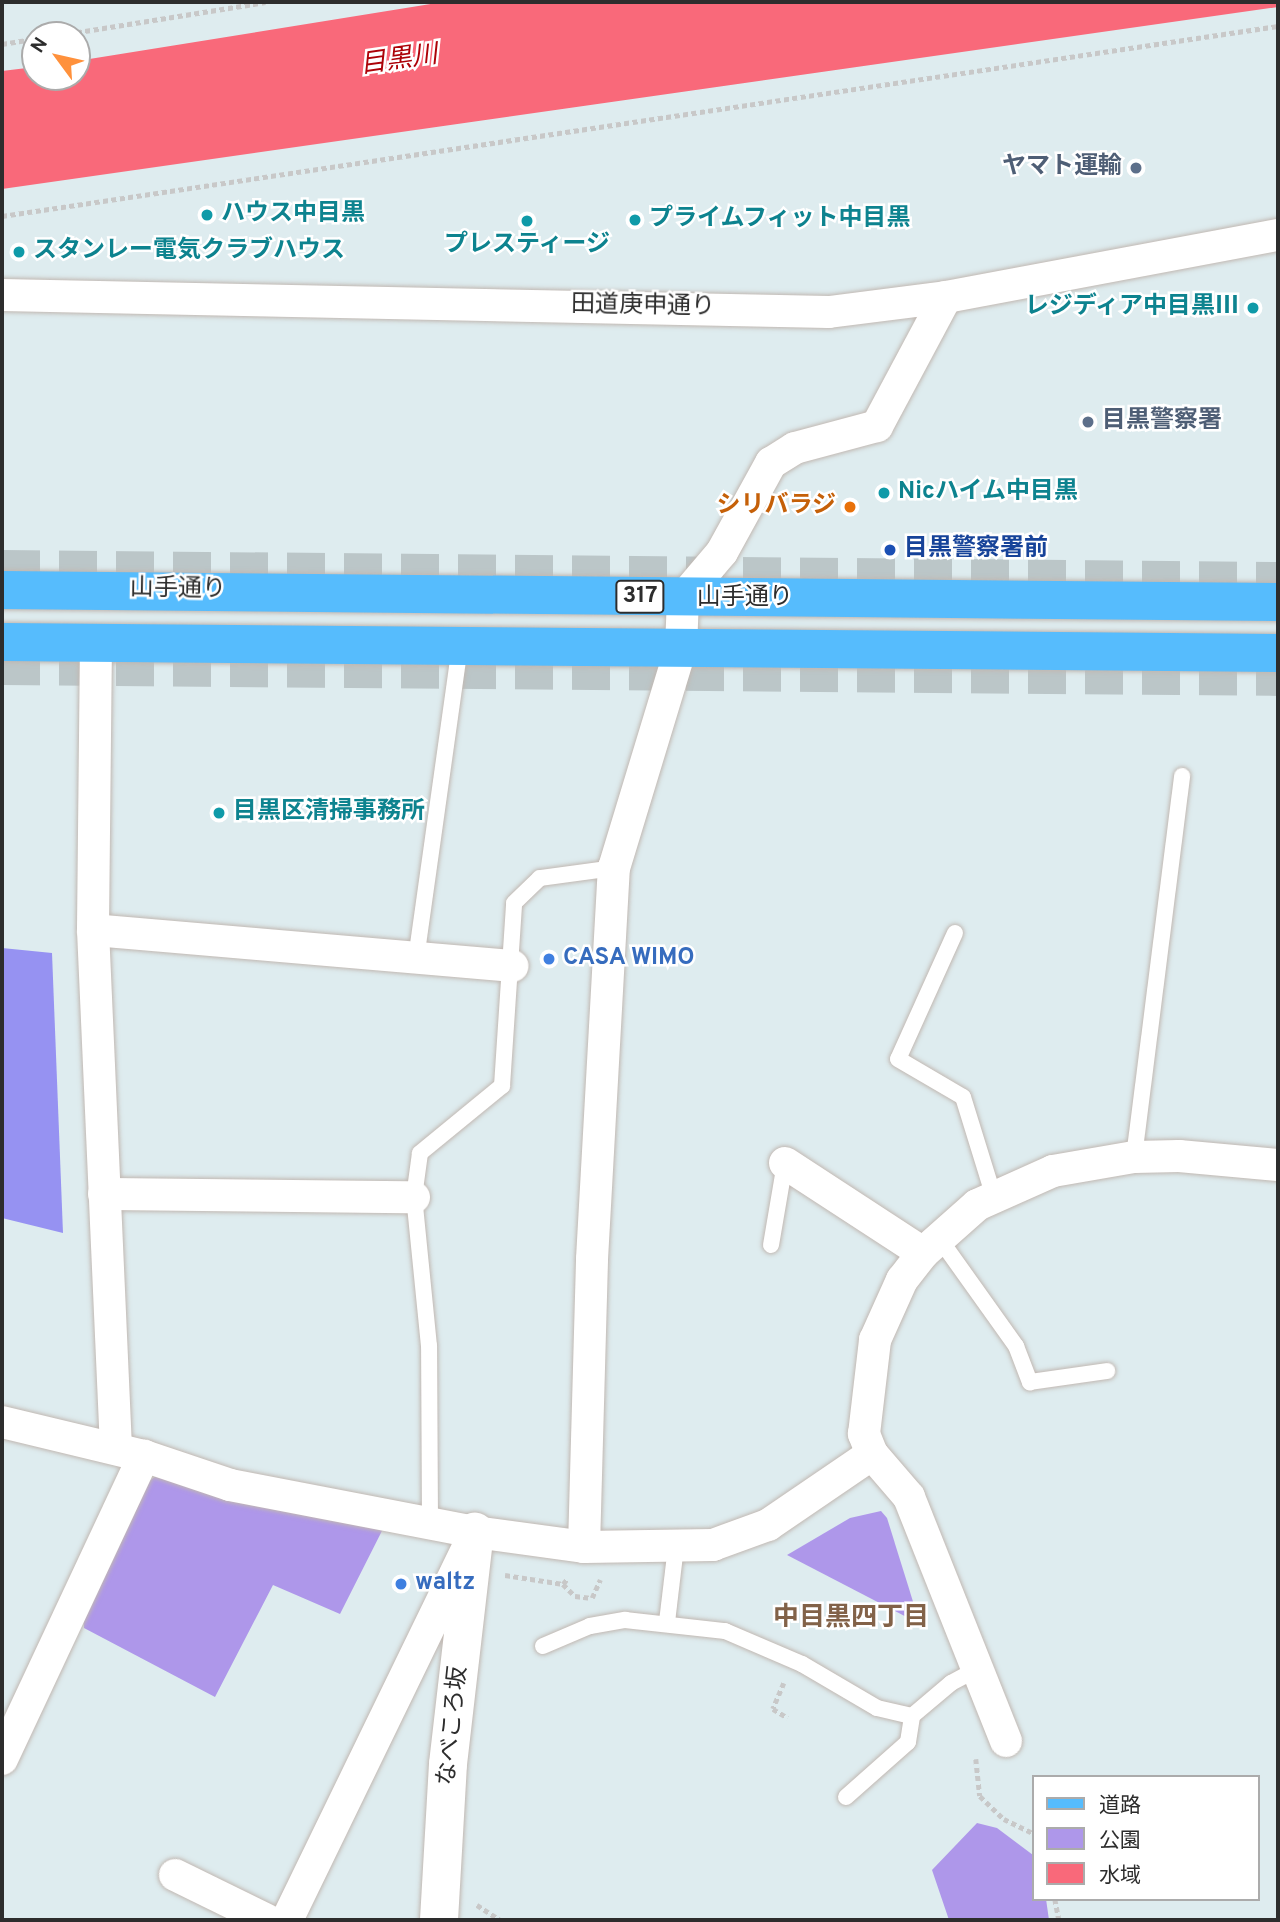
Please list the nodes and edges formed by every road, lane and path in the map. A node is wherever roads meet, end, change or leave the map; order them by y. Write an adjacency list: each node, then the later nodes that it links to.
1 (265, 2): 3 (path)
2 (1278, 26): 6 (path)
3 (91, 30)
4 (21, 41): 5 (path)
5 (2, 44)
6 (2, 216)
7 (1278, 235): 9 (street, 田道庚申通り)
8 (2, 295): 9 (street, 田道庚申通り)
9 (946, 296): 11 (street)
10 (2, 590): 11 (main road, 山手通り / 317)
11 (684, 598): 12 (main road, 山手通り / 317); 16 (street)
12 (1278, 602)
13 (96, 641): 14 (main road, 山手通り / 317); 15 (main road, 山手通り / 317); 20 (street)
14 (2, 642)
15 (460, 645): 16 (main road, 山手通り / 317); 22 (lane)
16 (681, 648): 17 (main road, 山手通り / 317); 19 (street)
17 (1278, 653)
18 (1182, 776): 24 (lane)
19 (614, 868): 23 (lane); 39 (street)
20 (93, 929): 22 (street); 27 (street)
21 (955, 933): 29 (lane)
22 (415, 959): 23 (street)
23 (512, 966): 28 (lane)
24 (1134, 1157): 26 (street); 29 (street)
25 (785, 1163): 30 (lane); 31 (street)
26 (1278, 1166)
27 (104, 1194): 28 (street); 34 (street)
28 (414, 1197): 36 (lane)
29 (994, 1197): 31 (street)
30 (772, 1245)
31 (931, 1246): 32 (lane); 35 (street)
32 (1107, 1371)
33 (2, 1422): 34 (street)
34 (130, 1452): 36 (street); 51 (street)
35 (872, 1454): 38 (street); 46 (street)
36 (430, 1523): 37 (street)
37 (475, 1532): 39 (street); 42 (path); 57 (street); 58 (street, なべころ坂)
38 (676, 1547): 39 (street); 43 (lane)
39 (585, 1565): 41 (path); 42 (path)
40 (606, 1573): 41 (path)
41 (598, 1576): 42 (path)
42 (563, 1584)
43 (667, 1622): 44 (lane); 45 (lane)
44 (543, 1646)
45 (794, 1660): 47 (lane); 48 (path)
46 (977, 1669): 47 (lane); 49 (street)
47 (912, 1716): 52 (lane)
48 (789, 1718)
49 (1006, 1741)
50 (972, 1747): 53 (path)
51 (2, 1759)
52 (846, 1797)
53 (1032, 1833)
54 (176, 1875): 56 (street)
55 (1055, 1901): 59 (path)
56 (267, 1920)
57 (287, 1920)
58 (439, 1920)
59 (1059, 1920)

